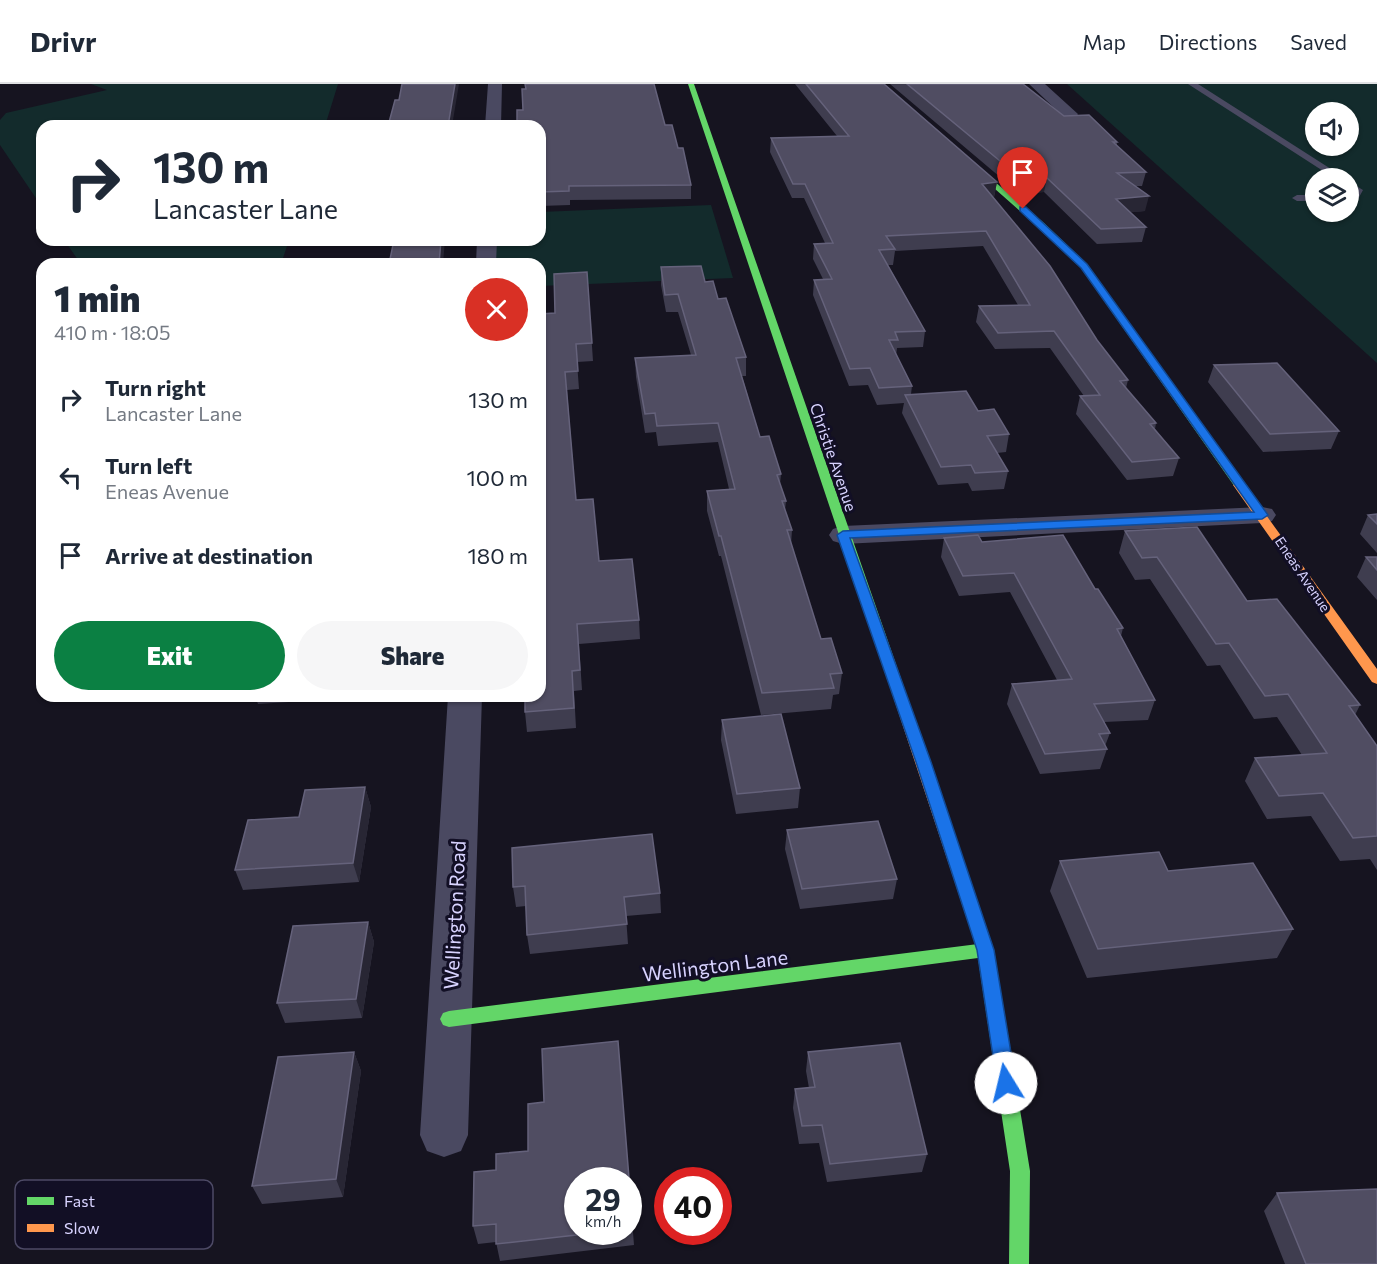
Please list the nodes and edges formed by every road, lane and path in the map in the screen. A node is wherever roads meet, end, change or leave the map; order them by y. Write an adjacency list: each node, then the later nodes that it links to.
1 (495, 84): 6 (street)
2 (691, 84): 12 (street, Christie Avenue)
3 (1036, 84): 5 (street)
4 (1191, 84): 8 (lane)
5 (1070, 114)
6 (493, 120)
7 (950, 147): 11 (street, Eneas Avenue)
8 (1324, 168)
9 (1297, 198): 10 (lane)
10 (1305, 198)
11 (1262, 515): 12 (street); 13 (street, Eneas Avenue)
12 (843, 535): 15 (street, Christie Avenue)
13 (1374, 671)
14 (465, 702): 16 (street, Wellington Road)
15 (986, 950): 16 (street, Wellington Lane); 18 (street, Christie Avenue)
16 (448, 1019): 17 (street, Wellington Road)
17 (444, 1135)
18 (1019, 1264)

